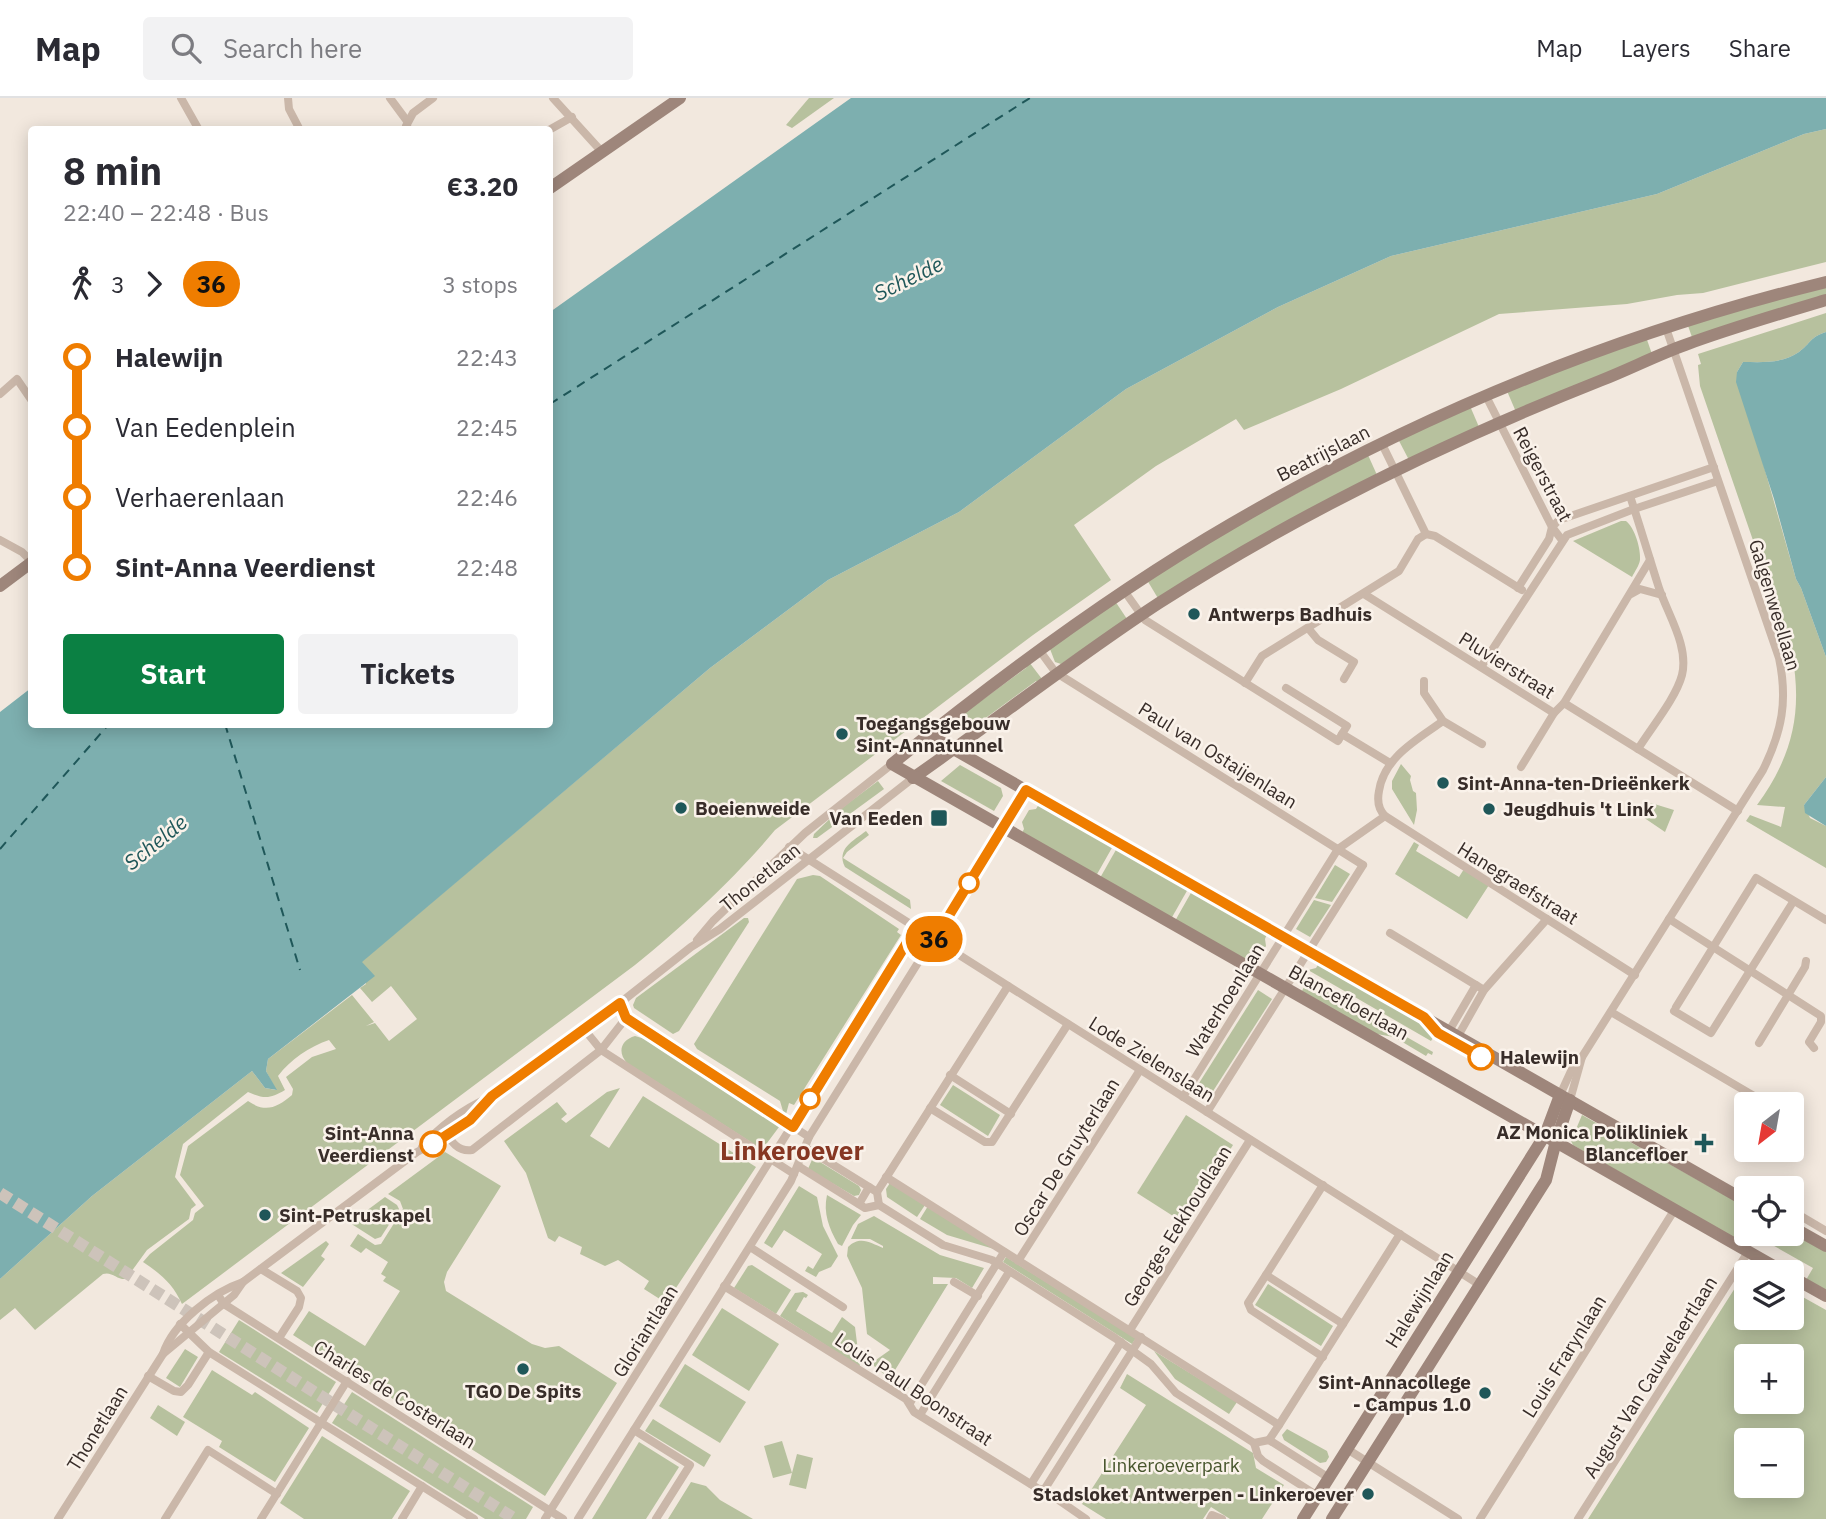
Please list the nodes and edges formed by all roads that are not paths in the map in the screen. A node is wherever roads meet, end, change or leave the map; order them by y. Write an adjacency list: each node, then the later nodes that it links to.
1 (181, 98): 9 (street)
2 (288, 98): 10 (street)
3 (390, 98): 8 (street)
4 (433, 98): 8 (street)
5 (553, 98): 7 (street)
6 (680, 98): 12 (street)
7 (572, 117): 11 (street); 12 (street)
8 (408, 125)
9 (197, 126)
10 (298, 126)
11 (553, 128)
12 (602, 152): 13 (street)
13 (553, 186)
14 (1826, 282): 16 (street, Beatrijslaan)
15 (1826, 300): 17 (street)
16 (1666, 328): 17 (street, Galgenweellaan); 20 (street, Beatrijslaan)
17 (1674, 350): 21 (street); 23 (street, Galgenweellaan)
18 (0, 394): 19 (street)
19 (28, 395)
20 (1486, 397): 21 (street, Reigerstraat); 22 (street, Beatrijslaan)
21 (1498, 422): 24 (street); 28 (street, Reigerstraat)
22 (1382, 444): 24 (street); 37 (street, Beatrijslaan)
23 (1714, 467): 25 (street, Galgenweellaan); 26 (street)
24 (1394, 470): 29 (street); 42 (street)
25 (1718, 481): 27 (street); 64 (street, Galgenweellaan)
26 (1630, 496): 27 (street); 28 (street)
27 (1634, 509): 31 (street); 33 (street)
28 (1552, 527): 31 (street, Reigerstraat); 36 (street)
29 (1426, 534): 36 (street); 38 (street)
30 (0, 540): 32 (street)
31 (1562, 540): 39 (street)
32 (28, 558)
33 (1650, 560): 40 (street); 41 (street)
34 (28, 565): 35 (street)
35 (0, 586)
36 (1518, 588): 39 (street)
37 (1125, 592): 42 (street); 44 (street, Beatrijslaan)
38 (1364, 594): 43 (street); 45 (street, Pluvierstraat)
39 (1528, 594): 45 (street)
40 (1662, 594): 41 (street); 58 (street)
41 (1629, 596): 51 (street)
42 (1142, 615): 46 (street); 49 (street)
43 (1308, 628): 47 (street); 49 (street)
44 (1040, 651): 46 (street); 55 (street, Beatrijslaan)
45 (1481, 667): 52 (street, Pluvierstraat)
46 (1056, 673): 57 (street); 68 (street, Paul van Ostaijenlaan)
47 (1344, 679)
48 (1424, 681): 53 (street)
49 (1245, 683): 54 (street)
50 (1286, 688): 54 (street)
51 (1564, 703): 52 (street, Pluvierstraat); 58 (street, Pluvierstraat)
52 (1554, 713): 61 (street)
53 (1444, 721): 56 (street); 59 (street)
54 (1342, 734): 59 (street)
55 (929, 735): 57 (street, Blancefloerlaan); 60 (street, Beatrijslaan)
56 (1482, 744)
57 (954, 749): 62 (street); 63 (street, Blancefloerlaan)
58 (1638, 749): 64 (street, Pluvierstraat)
59 (1390, 763): 65 (street)
60 (892, 764): 62 (street, Blancefloerlaan); 67 (street, Thonetlaan)
61 (1521, 767)
62 (913, 778): 66 (street, Blancefloerlaan); 69 (street, Thonetlaan)
63 (1026, 790): 66 (street); 76 (street, Blancefloerlaan)
64 (1738, 811): 72 (street, Galgenweellaan)
65 (1385, 816): 68 (street); 71 (street, Hanegraefstraat)
66 (1003, 828): 77 (street); 83 (street, Blancefloerlaan)
67 (789, 848): 69 (street, Lode Zielenslaan); 78 (street, Thonetlaan)
68 (1338, 849): 76 (street, Waterhoenlaan); 80 (street, Paul van Ostaijenlaan)
69 (807, 860): 74 (street, Lode Zielenslaan); 78 (street, Thonetlaan)
70 (1793, 902): 73 (street); 79 (street); 82 (street)
71 (1547, 919): 84 (street, Hanegraefstraat); 87 (street)
72 (1669, 919): 79 (street); 84 (street, Galgenweellaan)
73 (1826, 920)
74 (916, 928): 77 (street, Lode Zielenslaan); 110 (street, Gloriantlaan)
75 (1390, 933): 87 (street)
76 (1283, 937): 80 (street, Blancefloerlaan); 83 (street, Waterhoenlaan)
77 (934, 940): 85 (street, Lode Zielenslaan); 112 (street)
78 (691, 947): 89 (street, Thonetlaan)
79 (1714, 948): 82 (street); 82 (street)
80 (1308, 951): 86 (street); 96 (street, Blancefloerlaan)
81 (1806, 961): 88 (street)
82 (1749, 971): 88 (street)
83 (1261, 975): 86 (street, Blancefloerlaan); 104 (street, Waterhoenlaan)
84 (1635, 975): 91 (street, Galgenweellaan)
85 (1007, 986): 94 (street, Lode Zielenslaan); 101 (street)
86 (1284, 988): 107 (street); 113 (street, Blancefloerlaan)
87 (1480, 988): 96 (street)
88 (1788, 995): 92 (street); 97 (street)
89 (620, 1003): 93 (street); 95 (street, Thonetlaan)
90 (1826, 1008): 92 (street)
91 (1611, 1012): 102 (street); 105 (street, Galgenweellaan)
92 (1821, 1016): 98 (street)
93 (626, 1018): 99 (street); 110 (street)
94 (1068, 1024): 100 (street, Lode Zielenslaan); 108 (street)
95 (584, 1029): 99 (street); 103 (street, Thonetlaan)
96 (1453, 1034): 105 (street, Blancefloerlaan)
97 (1759, 1043)
98 (1814, 1048)
99 (601, 1050): 111 (street); 118 (street)
100 (1140, 1070): 104 (street, Lode Zielenslaan); 137 (street, Oscar De Gruyterlaan)
101 (950, 1075): 106 (street); 108 (street)
102 (1749, 1092)
103 (492, 1096): 109 (street, Thonetlaan); 111 (street, Thonetlaan)
104 (1183, 1097): 107 (street, Lode Zielenslaan)
105 (1565, 1098): 113 (street, Halewijnlaan); 124 (street, Blancefloerlaan)
106 (930, 1108): 108 (street); 120 (street)
107 (1207, 1112): 114 (street, Lode Zielenslaan)
108 (1011, 1114)
109 (447, 1124): 111 (street); 116 (street, Thonetlaan)
110 (793, 1127): 112 (street); 118 (street, Gloriantlaan)
111 (448, 1136): 116 (street, Thonetlaan)
112 (809, 1137): 115 (street)
113 (1550, 1138): 117 (street, Blancefloerlaan); 121 (street, Halewijnlaan); 141 (street, Halewijnlaan)
114 (1251, 1140): 122 (street, Lode Zielenslaan); 155 (street, Georges Eekhoudlaan)
115 (806, 1148): 119 (street); 123 (street)
116 (417, 1152): 139 (street, Thonetlaan)
117 (1574, 1152): 121 (street, Halewijnlaan); 127 (street, Blancefloerlaan)
118 (772, 1161): 119 (street); 181 (street, Gloriantlaan)
119 (796, 1170): 125 (street); 133 (street)
120 (886, 1177): 123 (street); 134 (street)
121 (1546, 1180): 146 (street, Halewijnlaan)
122 (1323, 1185): 130 (street, Lode Zielenslaan); 142 (street)
123 (873, 1189): 125 (street); 126 (street)
124 (1734, 1194)
125 (859, 1204): 126 (street)
126 (879, 1205): 138 (street)
127 (1675, 1209): 135 (street, Blancefloerlaan); 196 (street, Louis Frarynlaan)
128 (1804, 1219): 129 (street)
129 (1826, 1231)
130 (1400, 1234): 141 (street, Lode Zielenslaan); 154 (street)
131 (1804, 1234): 132 (street)
132 (1826, 1246)
133 (750, 1247): 147 (street); 152 (street)
134 (1004, 1252): 137 (street); 138 (street)
135 (1748, 1252): 136 (street, Blancefloerlaan); 197 (street, August Van Cauwelaertlaan)
136 (1762, 1260)
137 (1018, 1261): 155 (street)
138 (997, 1264): 140 (street); 149 (street)
139 (261, 1269): 143 (street, Thonetlaan); 158 (street)
140 (1009, 1272): 159 (street); 167 (street)
141 (1459, 1272): 146 (street, Lode Zielenslaan); 173 (street, Halewijnlaan)
142 (1266, 1275): 154 (street); 163 (street)
143 (243, 1282): 148 (street, Thonetlaan); 151 (street, Thonetlaan)
144 (954, 1282): 149 (street)
145 (1804, 1283): 150 (street)
146 (1480, 1285): 174 (street, Halewijnlaan)
147 (724, 1286): 166 (street, Louis Paul Boonstraat); 170 (street)
148 (218, 1295): 151 (street); 153 (street, Thonetlaan)
149 (978, 1296): 166 (street)
150 (1826, 1296)
151 (224, 1304): 156 (street, Thonetlaan); 158 (street, Charles de Costerlaan)
152 (843, 1307)
153 (180, 1324): 156 (street); 162 (street, Thonetlaan)
154 (1343, 1324): 163 (street)
155 (1130, 1330): 157 (street)
156 (188, 1332): 161 (street); 162 (street, Thonetlaan)
157 (1141, 1337): 160 (street); 169 (street)
158 (279, 1338): 165 (street, Charles de Costerlaan)
159 (1121, 1342): 160 (street); 176 (street)
160 (1133, 1350): 172 (street); 178 (street)
161 (209, 1352): 164 (street); 168 (street)
162 (163, 1354): 164 (street, Thonetlaan)
163 (1322, 1357): 169 (street)
164 (148, 1376): 182 (street, Thonetlaan)
165 (347, 1381): 168 (street); 181 (street, Charles de Costerlaan)
166 (910, 1403): 167 (street, Louis Paul Boonstraat)
167 (920, 1415): 176 (street, Louis Paul Boonstraat)
168 (321, 1422): 177 (street); 179 (street)
169 (1279, 1425): 171 (street)
170 (634, 1430): 188 (street); 189 (street)
171 (1269, 1440): 172 (street); 175 (street)
172 (1254, 1443): 180 (street)
173 (1347, 1449): 174 (street); 175 (street, Halewijnlaan)
174 (1368, 1462): 194 (street, Halewijnlaan); 195 (street)
175 (1329, 1478): 180 (street, Halewijnlaan)
176 (1031, 1484): 178 (street, Louis Paul Boonstraat)
177 (422, 1486): 185 (street); 186 (street)
178 (1044, 1490): 190 (street, Louis Paul Boonstraat)
179 (277, 1494): 183 (street); 184 (street)
180 (1318, 1496): 193 (street, Halewijnlaan)
181 (547, 1515): 187 (street, Charles de Costerlaan)
182 (58, 1519)
183 (165, 1519)
184 (261, 1519)
185 (402, 1519)
186 (474, 1519)
187 (563, 1519)
188 (578, 1519)
189 (656, 1519)
190 (1086, 1519)
191 (1210, 1519): 192 (street)
192 (1222, 1519)
193 (1303, 1519)
194 (1332, 1519)
195 (1458, 1519)
196 (1480, 1519)
197 (1578, 1519)

